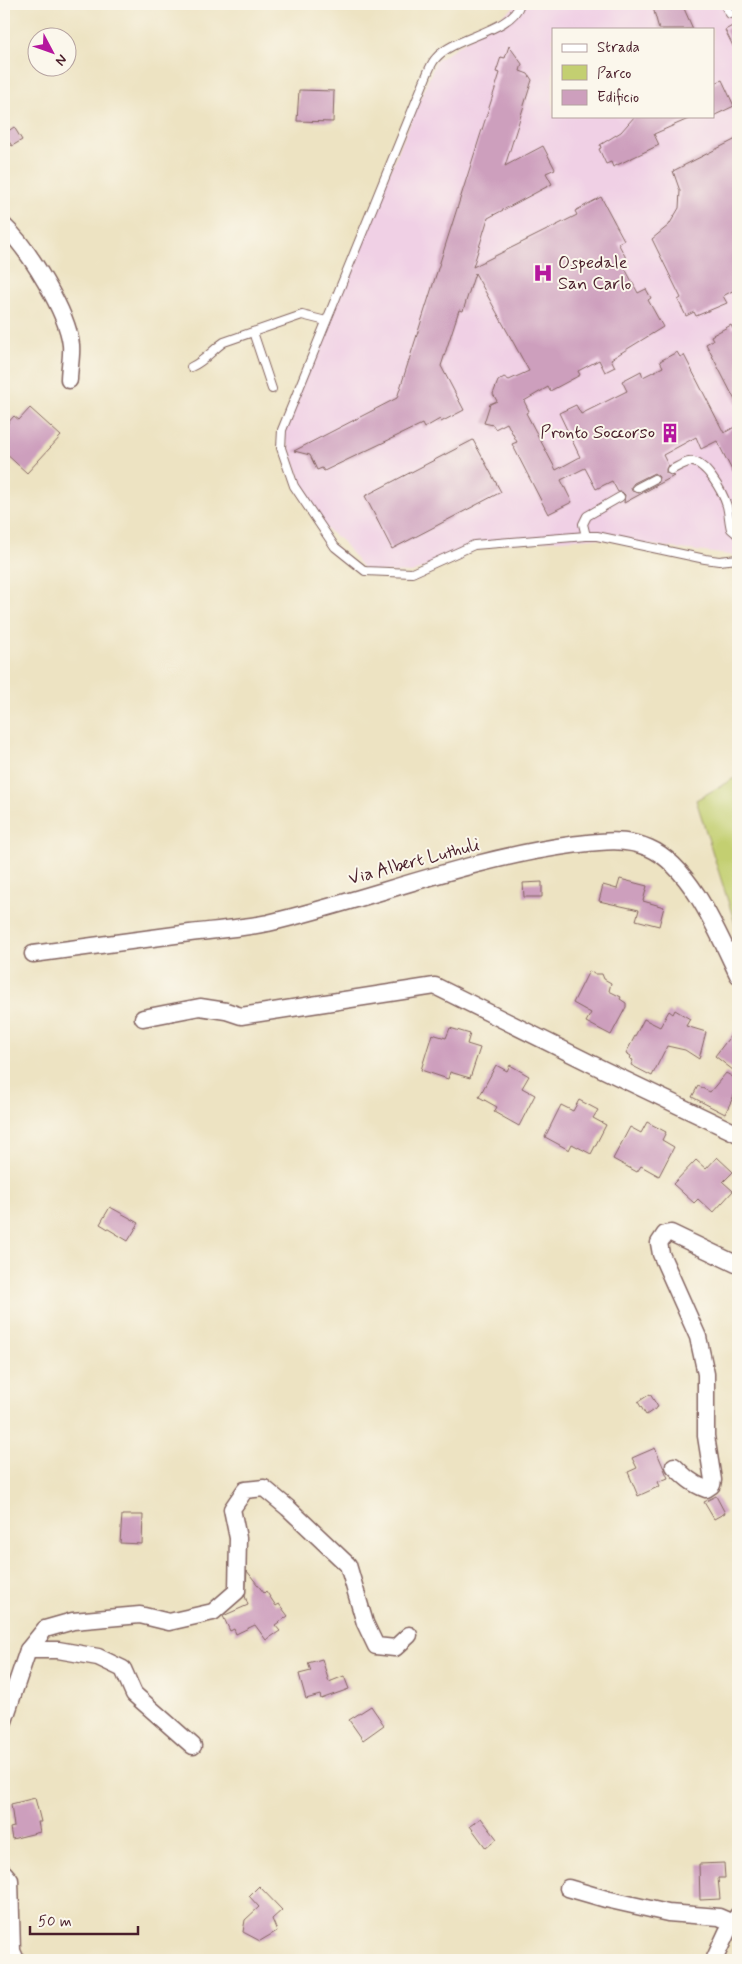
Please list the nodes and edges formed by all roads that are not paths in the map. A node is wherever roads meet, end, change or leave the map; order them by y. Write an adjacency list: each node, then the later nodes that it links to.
1 (520, 4): 5 (lane)
2 (724, 4): 3 (lane)
3 (730, 14)
4 (4, 226): 8 (street)
5 (326, 321): 6 (lane); 15 (lane)
6 (253, 332): 7 (lane); 9 (lane)
7 (191, 367)
8 (69, 380)
9 (272, 389)
10 (671, 470): 14 (lane)
11 (654, 479): 12 (lane)
12 (637, 488)
13 (620, 496): 15 (lane)
14 (738, 535)
15 (586, 536): 16 (lane)
16 (738, 559)
17 (33, 954): 18 (street, Via Albert Luthuli)
18 (738, 975)
19 (143, 1018): 20 (street)
20 (738, 1134)
21 (738, 1265): 22 (street)
22 (674, 1466)
23 (409, 1635): 24 (street)
24 (28, 1650): 25 (street); 26 (street)
25 (4, 1721)
26 (194, 1746)
27 (4, 1873): 30 (street)
28 (568, 1888): 29 (street)
29 (735, 1919): 31 (street)
30 (16, 1960)
31 (714, 1960)

